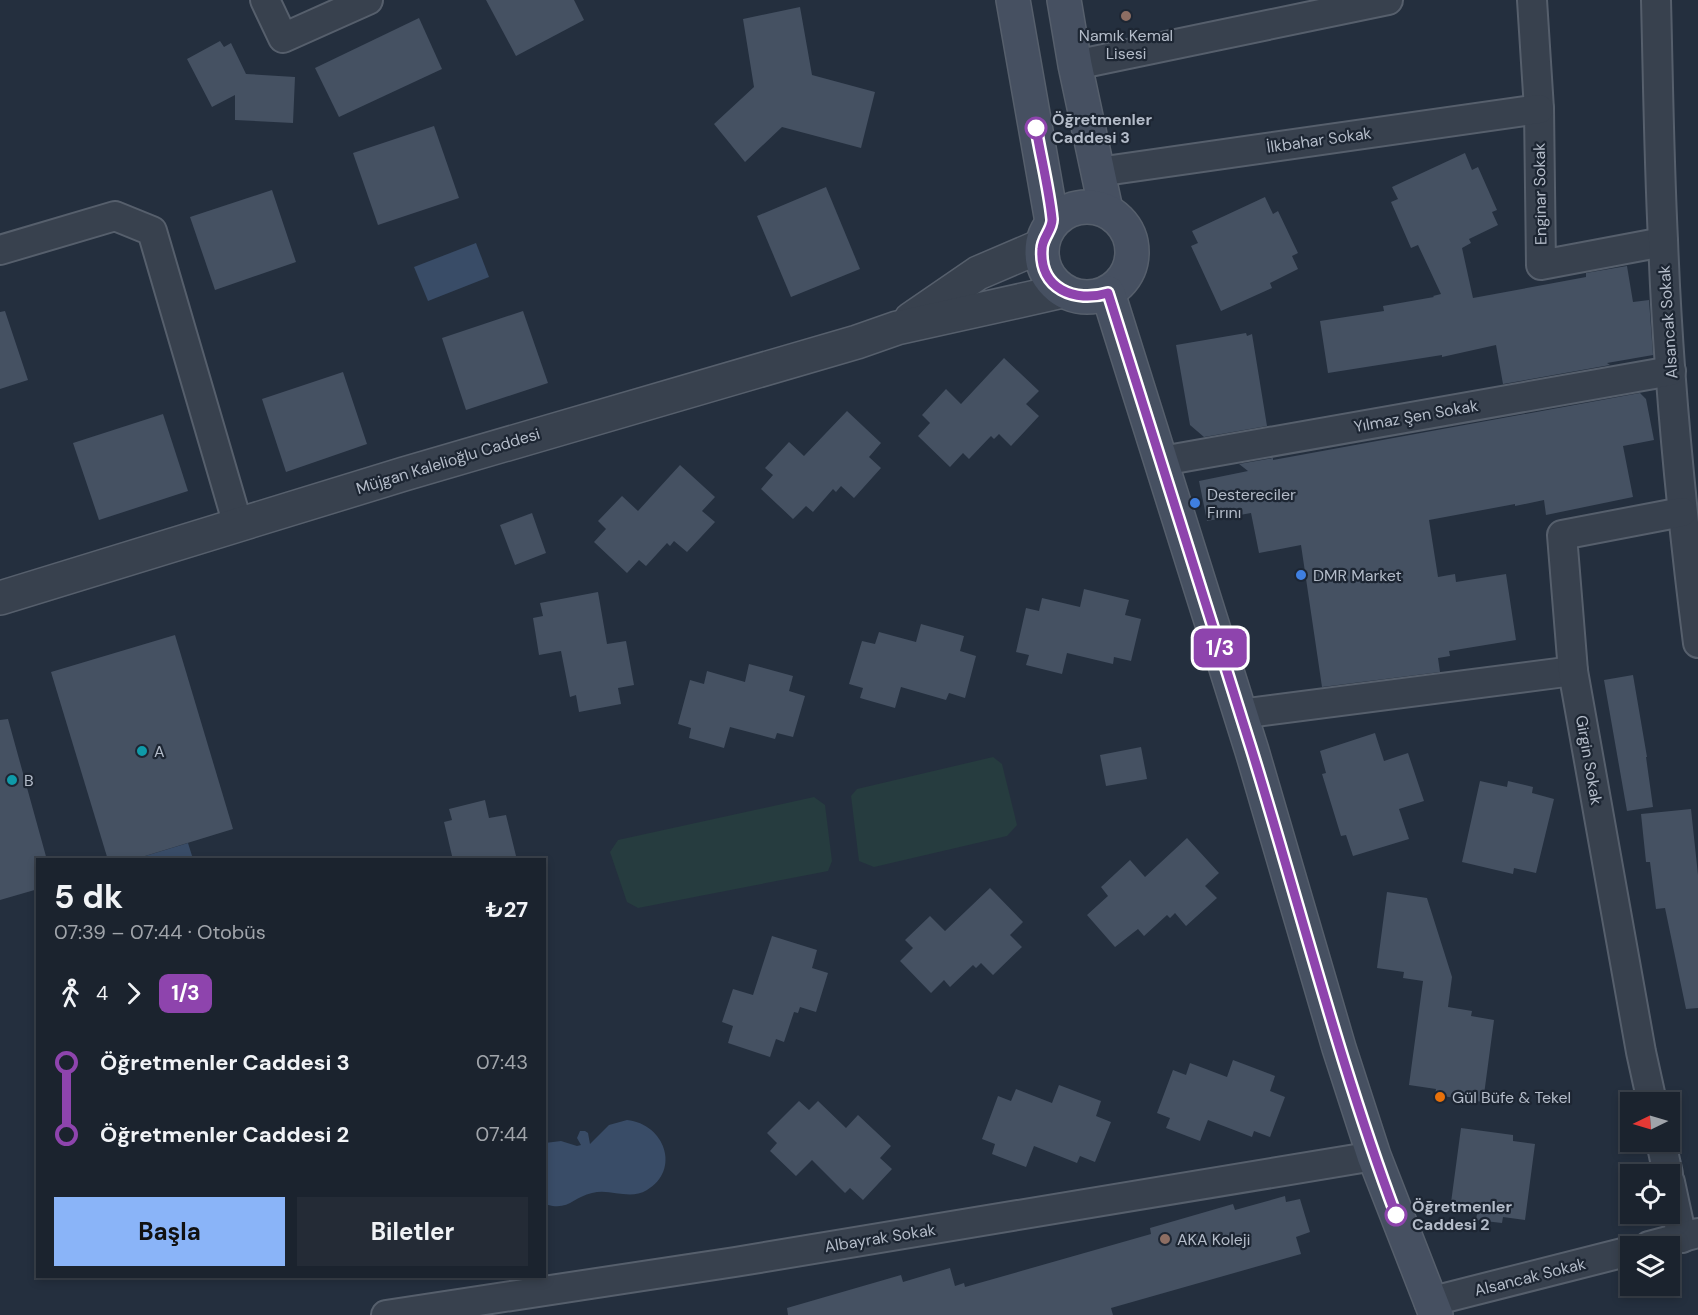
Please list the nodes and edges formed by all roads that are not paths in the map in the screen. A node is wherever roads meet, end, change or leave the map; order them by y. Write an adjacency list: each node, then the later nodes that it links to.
1 (265, 0): 2 (street)
2 (368, 0)
3 (1013, 0): 12 (main road)
4 (1064, 0): 8 (main road)
5 (1388, 0): 8 (street)
6 (1532, 0): 9 (street, Enginar Sokak)
7 (1656, 0): 13 (street, Alsancak Sokak)
8 (1075, 65): 10 (main road)
9 (1539, 109): 10 (street, İlkbahar Sokak); 13 (street, Enginar Sokak)
10 (1098, 172): 11 (main road)
11 (1106, 210): 12 (main road); 16 (main road)
12 (1047, 234): 15 (main road); 17 (street, Müjgan Kalelioğlu Caddesi)
13 (1663, 242): 18 (street, Alsancak Sokak)
14 (0, 250): 21 (street)
15 (1063, 291): 16 (main road); 17 (street, Müjgan Kalelioğlu Caddesi)
16 (1108, 293): 19 (main road)
17 (897, 328): 21 (street, Müjgan Kalelioğlu Caddesi)
18 (1671, 370): 19 (street, Yılmaz Şen Sokak); 20 (street, Alsancak Sokak)
19 (1162, 461): 25 (main road)
20 (1682, 512): 23 (street, Alsancak Sokak); 24 (street, Girgin Sokak)
21 (238, 525): 22 (street, Müjgan Kalelioğlu Caddesi)
22 (0, 598)
23 (1698, 643)
24 (1573, 671): 25 (street); 26 (street, Girgin Sokak)
25 (1240, 714): 27 (main road)
26 (1650, 1092)
27 (1374, 1156): 31 (main road); 32 (street, Albayrak Sokak)
28 (1680, 1209): 29 (street)
29 (1690, 1236)
30 (1620, 1254): 31 (street, Alsancak Sokak)
31 (1433, 1309)
32 (386, 1315)

